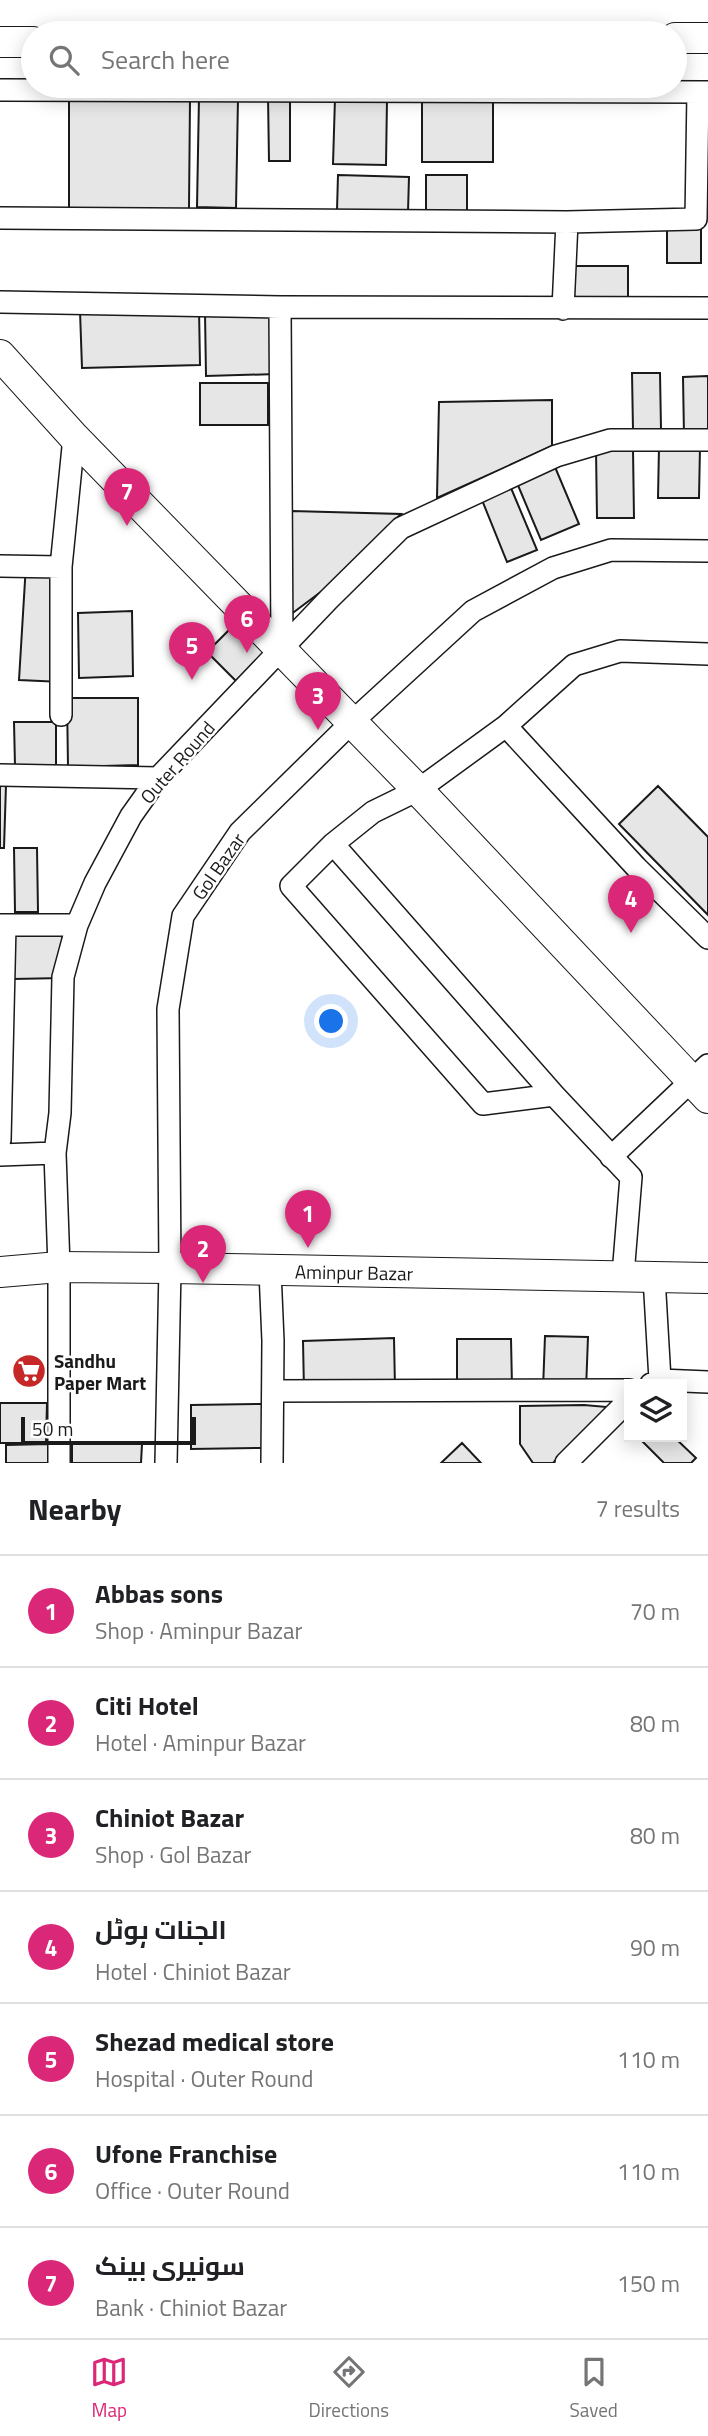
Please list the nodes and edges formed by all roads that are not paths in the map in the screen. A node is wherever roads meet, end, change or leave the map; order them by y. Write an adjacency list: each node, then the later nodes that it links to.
1 (708, 37): 2 (street)
2 (687, 38)
3 (0, 42): 4 (street)
4 (21, 42)
5 (0, 90): 6 (street)
6 (21, 90)
7 (703, 92): 9 (street)
8 (0, 218): 9 (street)
9 (567, 222): 13 (street)
10 (0, 302): 11 (street)
11 (280, 307): 13 (street); 20 (street)
12 (708, 308): 13 (street)
13 (563, 309)
14 (0, 355): 15 (street)
15 (74, 437): 19 (street); 20 (street)
16 (708, 440): 20 (street, Outer Round)
17 (708, 551): 23 (street, Gol Bazar)
18 (0, 566): 19 (street)
19 (61, 567): 22 (street)
20 (282, 648): 23 (street); 26 (street, Outer Round)
21 (708, 654): 24 (street)
22 (61, 715)
23 (352, 722): 27 (street); 38 (street, Gol Bazar)
24 (506, 726): 27 (street); 31 (street)
25 (0, 775): 26 (street)
26 (158, 778): 30 (street, Outer Round)
27 (418, 790): 28 (street); 32 (street)
28 (333, 844): 33 (street); 33 (street)
29 (2, 925): 30 (street); 34 (street)
30 (77, 925): 35 (street, Outer Round)
31 (708, 938)
32 (702, 1081): 36 (street)
33 (554, 1095): 36 (street)
34 (0, 1153): 35 (street)
35 (55, 1153): 37 (street, Outer Round)
36 (611, 1157): 41 (street)
37 (59, 1267): 38 (street, Aminpur Bazar); 40 (street, Aminpur Bazar); 50 (street, Outer Round)
38 (170, 1268): 39 (street, Aminpur Bazar); 51 (street, Gol Bazar)
39 (270, 1271): 41 (street, Aminpur Bazar); 48 (street)
40 (0, 1272)
41 (623, 1275): 42 (street, Aminpur Bazar)
42 (654, 1277): 43 (street, Aminpur Bazar); 44 (street)
43 (708, 1278)
44 (656, 1379)
45 (687, 1382): 46 (street)
46 (708, 1382)
47 (624, 1390): 48 (street)
48 (273, 1391): 52 (street)
49 (624, 1405): 53 (street)
50 (59, 1463)
51 (166, 1463)
52 (272, 1463)
53 (566, 1463)

